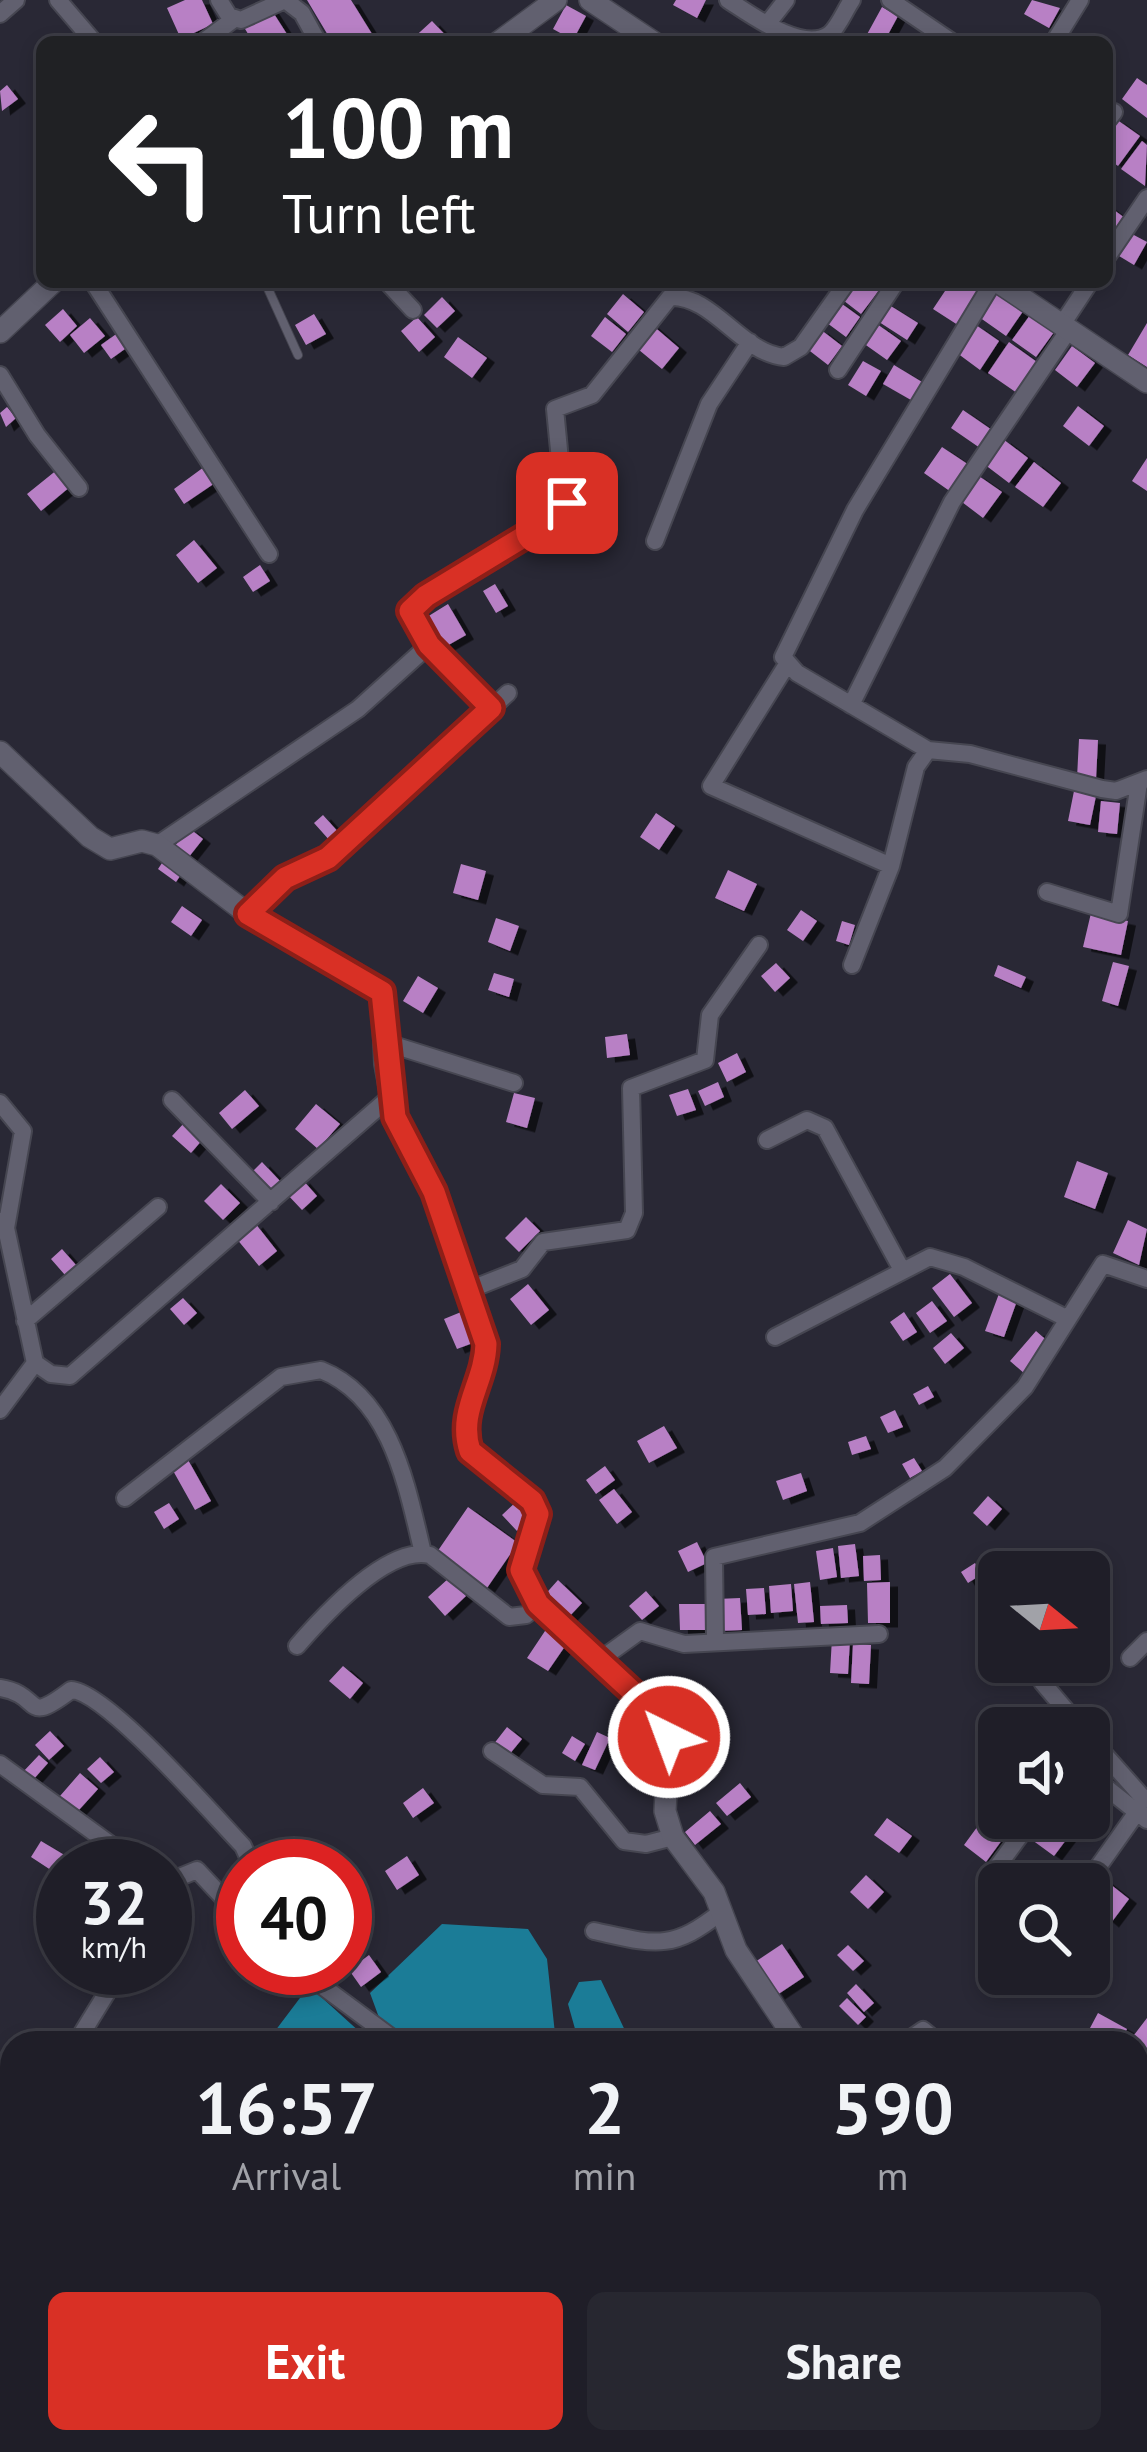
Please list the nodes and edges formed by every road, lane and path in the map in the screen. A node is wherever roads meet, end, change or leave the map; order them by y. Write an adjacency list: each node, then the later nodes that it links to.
1 (16, 0): 11 (street)
2 (58, 0): 14 (street)
3 (219, 0): 12 (street)
4 (556, 0): 17 (street)
5 (590, 0): 18 (street)
6 (728, 0): 13 (street)
7 (786, 0): 13 (street)
8 (852, 0): 20 (street)
9 (890, 0): 21 (street)
10 (1081, 0): 22 (street)
11 (0, 14)
12 (234, 19): 15 (street); 16 (street)
13 (777, 27): 19 (street)
14 (89, 36)
15 (211, 36)
16 (315, 36)
17 (507, 36)
18 (644, 36)
19 (800, 36)
20 (817, 36)
21 (943, 36)
22 (1058, 36)
23 (1147, 198): 24 (street)
24 (1113, 248)
25 (47, 288): 36 (street)
26 (97, 288): 44 (street)
27 (268, 288): 38 (lane)
28 (393, 288): 34 (street)
29 (843, 288): 37 (street)
30 (892, 288): 39 (street)
31 (991, 288): 46 (street)
32 (1005, 288): 35 (street)
33 (1087, 288): 35 (street)
34 (413, 310)
35 (1066, 326): 41 (street); 48 (street)
36 (0, 332)
37 (750, 342): 43 (street); 45 (street)
38 (298, 355)
39 (838, 370)
40 (0, 374): 42 (street)
41 (1147, 382)
42 (79, 488)
43 (655, 541)
44 (269, 554)
45 (429, 645): 49 (street); 53 (street)
46 (786, 666): 48 (street); 54 (street)
47 (508, 693): 49 (street)
48 (851, 705): 50 (street)
49 (491, 708): 56 (street)
50 (928, 751): 52 (street); 54 (street)
51 (0, 752): 53 (street)
52 (1143, 781): 55 (street)
53 (157, 845): 56 (street)
54 (891, 866): 58 (street)
55 (1047, 892)
56 (248, 914): 59 (street)
57 (759, 945): 71 (street)
58 (852, 965)
59 (387, 1043): 60 (street); 61 (street)
60 (514, 1083)
61 (389, 1098): 65 (street); 71 (street)
62 (172, 1100): 65 (street)
63 (0, 1103): 67 (street)
64 (767, 1140): 68 (street)
65 (272, 1202): 76 (street)
66 (158, 1207): 74 (street)
67 (3, 1224): 72 (street)
68 (902, 1270): 73 (street); 75 (street)
69 (1147, 1279): 73 (street)
70 (0, 1282): 72 (street)
71 (469, 1290): 80 (street)
72 (19, 1294): 74 (street)
73 (1068, 1319): 82 (street)
74 (25, 1321): 76 (street)
75 (775, 1337)
76 (35, 1363): 77 (street)
77 (0, 1410)
78 (125, 1498): 79 (street)
79 (423, 1552): 80 (street); 84 (street)
80 (538, 1604): 86 (street)
81 (878, 1634): 82 (street)
82 (716, 1639): 86 (street)
83 (1147, 1641): 85 (street)
84 (297, 1646)
85 (1130, 1658)
86 (598, 1662): 95 (street)
87 (1043, 1683): 89 (street)
88 (0, 1688): 97 (street)
89 (1064, 1707)
90 (491, 1751): 95 (street)
91 (0, 1764): 96 (street)
92 (1110, 1765): 94 (street)
93 (1110, 1787): 94 (street)
94 (1143, 1808): 98 (street)
95 (673, 1837): 101 (street)
96 (103, 1839)
97 (236, 1839)
98 (1102, 1863)
99 (192, 1873): 100 (street)
100 (216, 1889)
101 (722, 1912): 102 (street); 107 (street)
102 (594, 1931)
103 (105, 1995): 105 (street)
104 (334, 1995): 106 (street)
105 (83, 2031)
106 (383, 2031)
107 (783, 2031)

